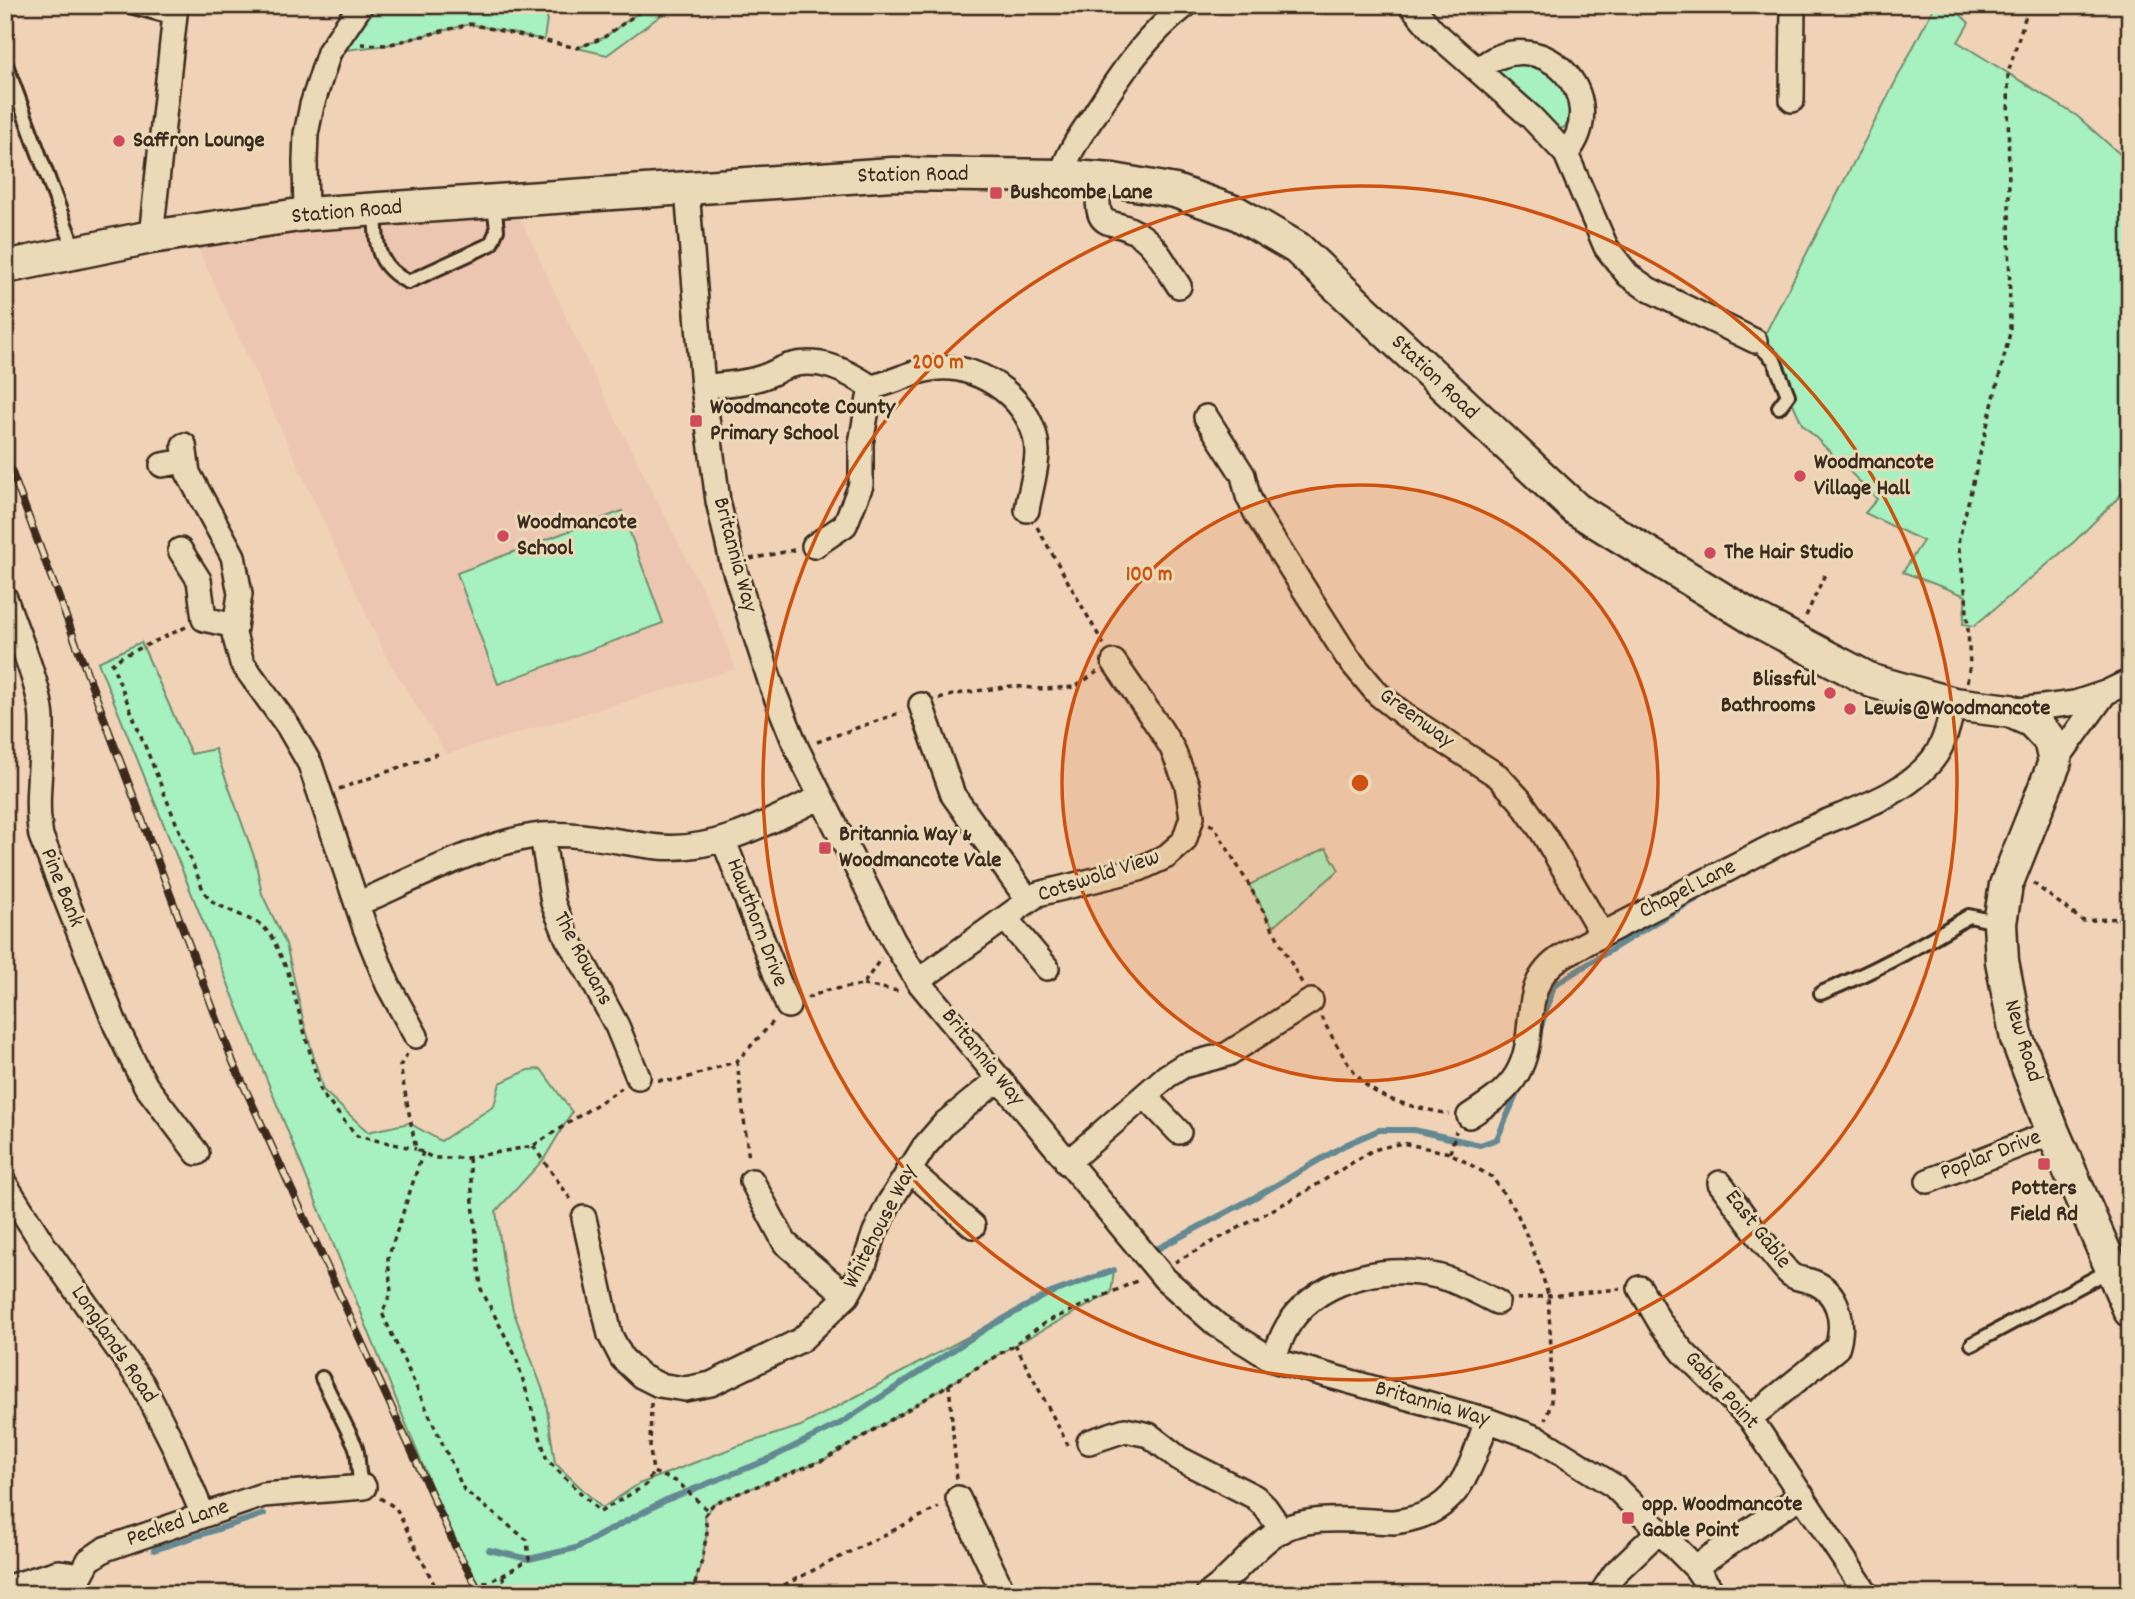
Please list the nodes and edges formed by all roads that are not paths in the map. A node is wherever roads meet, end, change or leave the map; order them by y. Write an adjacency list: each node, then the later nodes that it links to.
1 (127, 5): 6 (lane)
2 (361, 5): 16 (street)
3 (1186, 5): 11 (street)
4 (1410, 5): 8 (street)
5 (1793, 5): 9 (street)
6 (176, 12): 17 (street)
7 (5, 62): 18 (lane)
8 (1478, 70): 10 (street); 10 (street)
9 (1792, 100)
10 (1566, 154): 21 (street)
11 (1061, 176): 12 (street, Station Road); 13 (street, Station Road)
12 (1099, 179): 20 (street); 36 (street, Station Road)
13 (687, 190): 14 (street, Station Road); 22 (street, Britannia Way)
14 (494, 202): 15 (street, Station Road); 15 (lane)
15 (374, 210): 16 (street, Station Road)
16 (306, 214): 17 (street, Station Road)
17 (151, 237): 18 (street, Station Road)
18 (75, 252): 19 (street, Station Road)
19 (5, 267)
20 (1179, 286)
21 (1755, 341): 24 (lane)
22 (703, 387): 23 (street); 39 (street, Britannia Way)
23 (871, 387): 27 (street); 28 (street)
24 (1779, 407)
25 (1206, 417): 46 (street, Greenway)
26 (162, 465): 31 (street)
27 (1027, 510)
28 (814, 546)
29 (180, 550): 31 (street)
30 (5, 598): 59 (street, Pine Bank)
31 (235, 626): 43 (street)
32 (1114, 662): 42 (street, Cotswold View)
33 (2130, 681): 34 (street)
34 (2105, 693): 37 (street); 38 (street)
35 (921, 705): 42 (street)
36 (1959, 705): 37 (street, Station Road); 46 (street, Chapel Lane)
37 (2010, 711): 38 (street)
38 (2055, 762): 45 (street, New Road)
39 (821, 797): 41 (street); 48 (street, Britannia Way)
40 (542, 835): 41 (street); 43 (street); 53 (street, The Rowans)
41 (724, 841): 51 (street, Hawthorn Drive)
42 (1028, 900): 44 (street, Cotswold View)
43 (357, 904): 52 (street)
44 (1005, 918): 47 (street); 48 (street, Cotswold View)
45 (2000, 923): 49 (lane); 58 (street, New Road)
46 (1602, 934): 56 (street, Chapel Lane)
47 (1047, 968)
48 (918, 981): 54 (street, Britannia Way)
49 (1821, 993)
50 (1311, 1001): 55 (street)
51 (788, 1006)
52 (416, 1036)
53 (638, 1077)
54 (999, 1079): 60 (street, Britannia Way); 61 (street, Whitehouse Way)
55 (1145, 1096): 57 (street); 60 (street)
56 (1463, 1122)
57 (1179, 1132)
58 (2053, 1132): 63 (street, Poplar Drive); 68 (street, New Road)
59 (197, 1153)
60 (1067, 1163): 73 (street, Britannia Way)
61 (908, 1169): 67 (street); 70 (street, Whitehouse Way)
62 (752, 1181): 70 (street)
63 (1928, 1181)
64 (1720, 1183): 75 (street, East Gable)
65 (5, 1184): 81 (street, Longlands Road)
66 (584, 1218): 70 (street, Whitehouse Way)
67 (973, 1226)
68 (2123, 1287): 72 (lane)
69 (1640, 1288): 75 (street, Gable Point)
70 (847, 1296)
71 (1497, 1301): 73 (street)
72 (1972, 1344)
73 (1273, 1360): 76 (street, Britannia Way)
74 (322, 1378): 78 (lane)
75 (1750, 1418): 79 (street, Gable Point)
76 (1487, 1420): 82 (street, Britannia Way); 83 (street)
77 (1089, 1442): 83 (street)
78 (364, 1487): 81 (street, Pecked Lane)
79 (1802, 1495): 84 (street); 91 (street, Gable Point)
80 (958, 1498): 87 (street)
81 (204, 1515): 85 (street, Pecked Lane)
82 (1660, 1530): 84 (street, Britannia Way); 89 (street)
83 (1282, 1531): 88 (street)
84 (1695, 1567): 90 (street, Britannia Way)
85 (85, 1584): 86 (street, Pecked Lane)
86 (5, 1588)
87 (1004, 1594)
88 (1208, 1594)
89 (1601, 1594)
90 (1714, 1594)
91 (1867, 1594)

